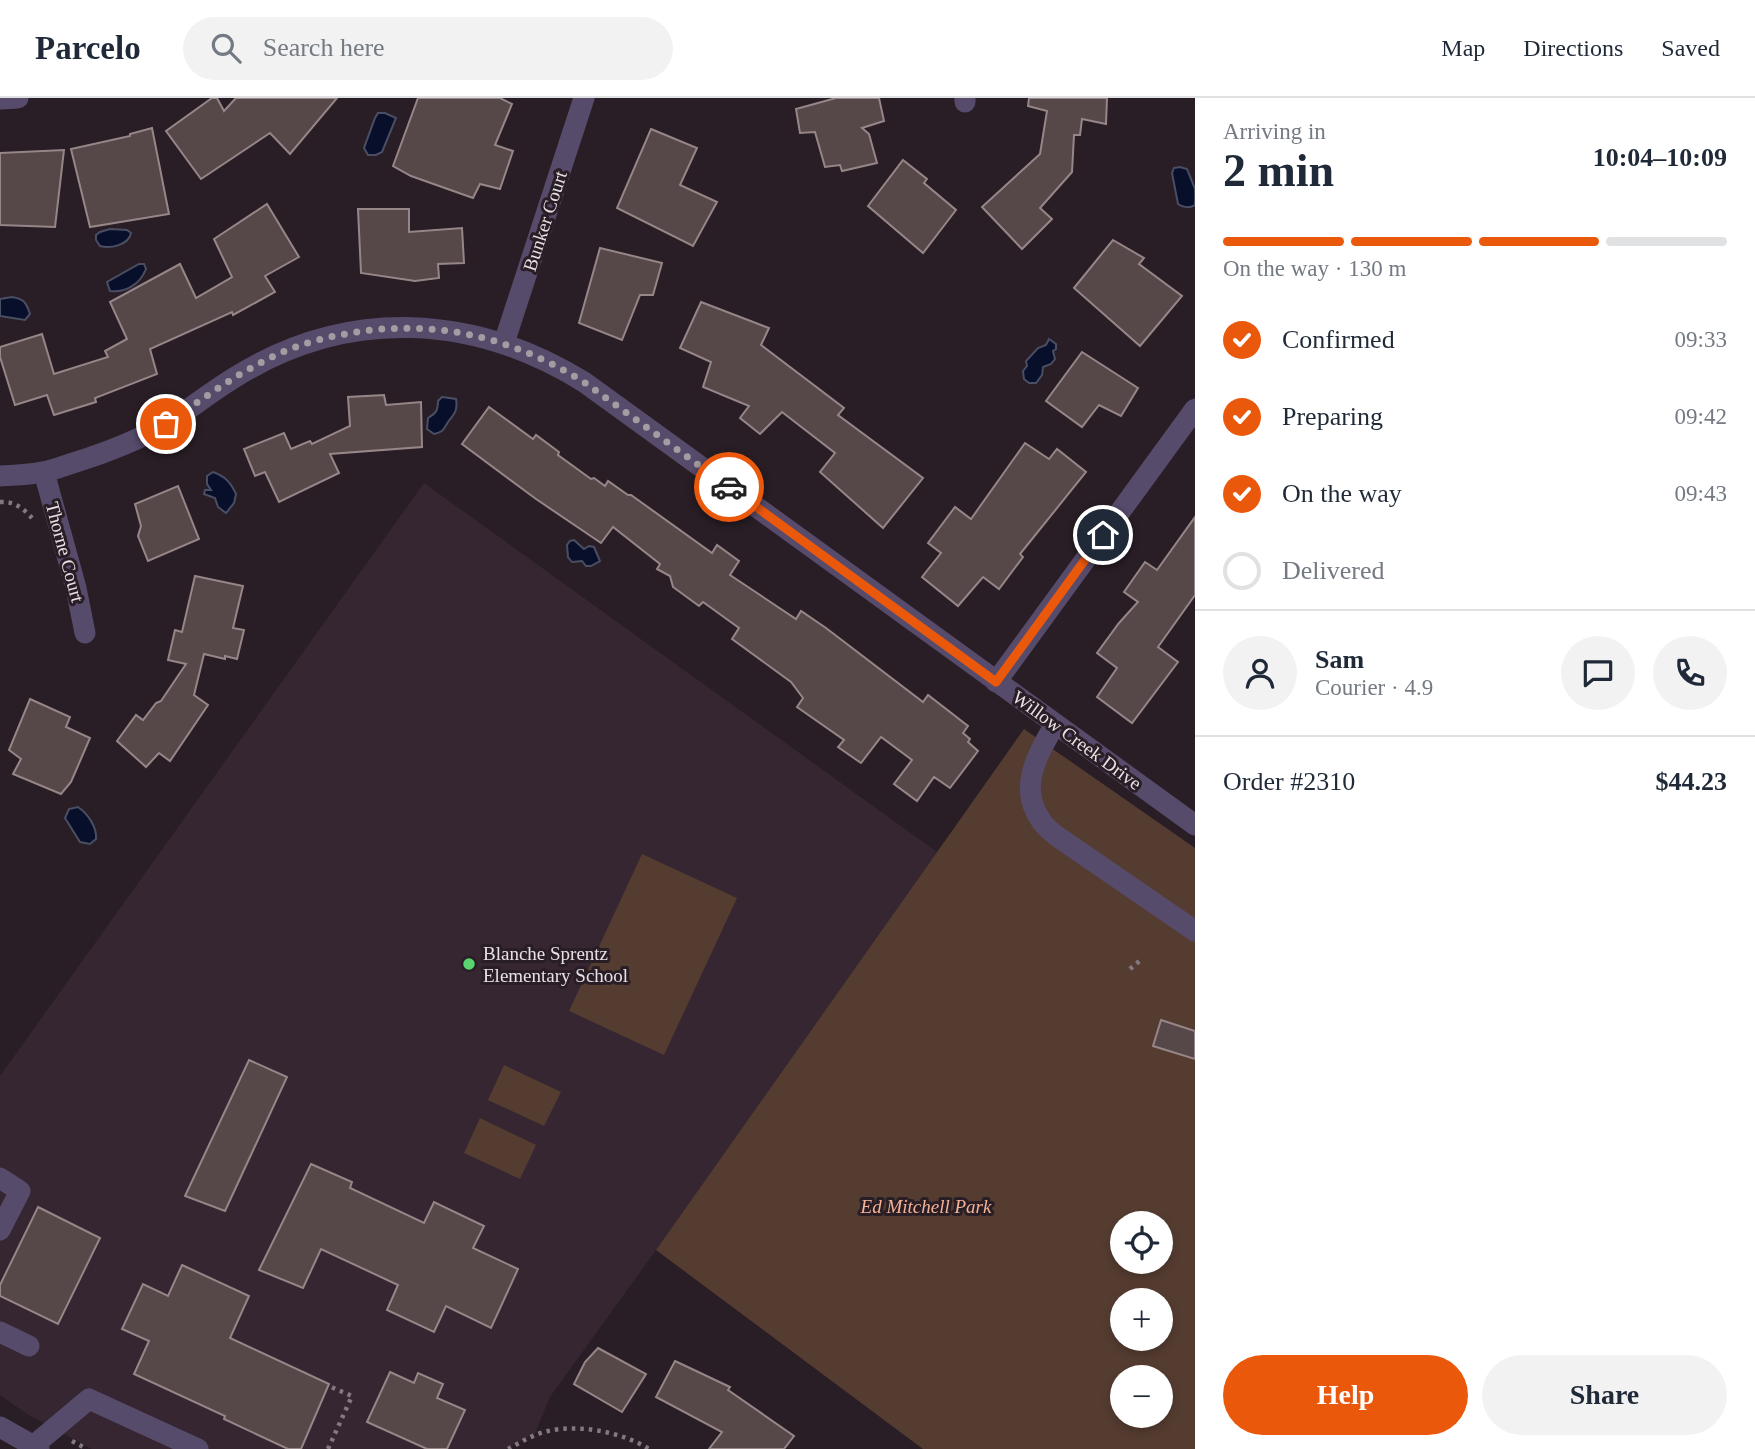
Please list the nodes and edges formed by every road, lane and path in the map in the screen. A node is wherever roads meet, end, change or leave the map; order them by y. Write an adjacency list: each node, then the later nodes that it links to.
1 (18, 98): 3 (street)
2 (584, 98): 4 (street, Bunker Court)
3 (0, 99)
4 (505, 343): 6 (street, Willow Creek Drive); 11 (street, Willow Creek Drive)
5 (1195, 409): 11 (street)
6 (44, 472): 7 (street, Willow Creek Drive); 10 (street, Thorne Court)
7 (0, 476)
8 (0, 502): 9 (path)
9 (33, 519)
10 (85, 633)
11 (996, 682): 12 (street, Willow Creek Drive)
12 (1055, 724): 13 (street, Willow Creek Drive); 14 (street)
13 (1195, 825)
14 (1195, 931)
15 (1142, 959): 16 (path)
16 (1130, 969)
17 (0, 1178): 18 (street)
18 (0, 1230)
19 (0, 1332): 20 (street)
20 (29, 1346)
21 (331, 1387): 25 (path)
22 (0, 1427): 23 (street)
23 (36, 1447): 24 (street)
24 (198, 1449)
25 (328, 1449)
26 (508, 1449): 27 (path)
27 (649, 1449)

